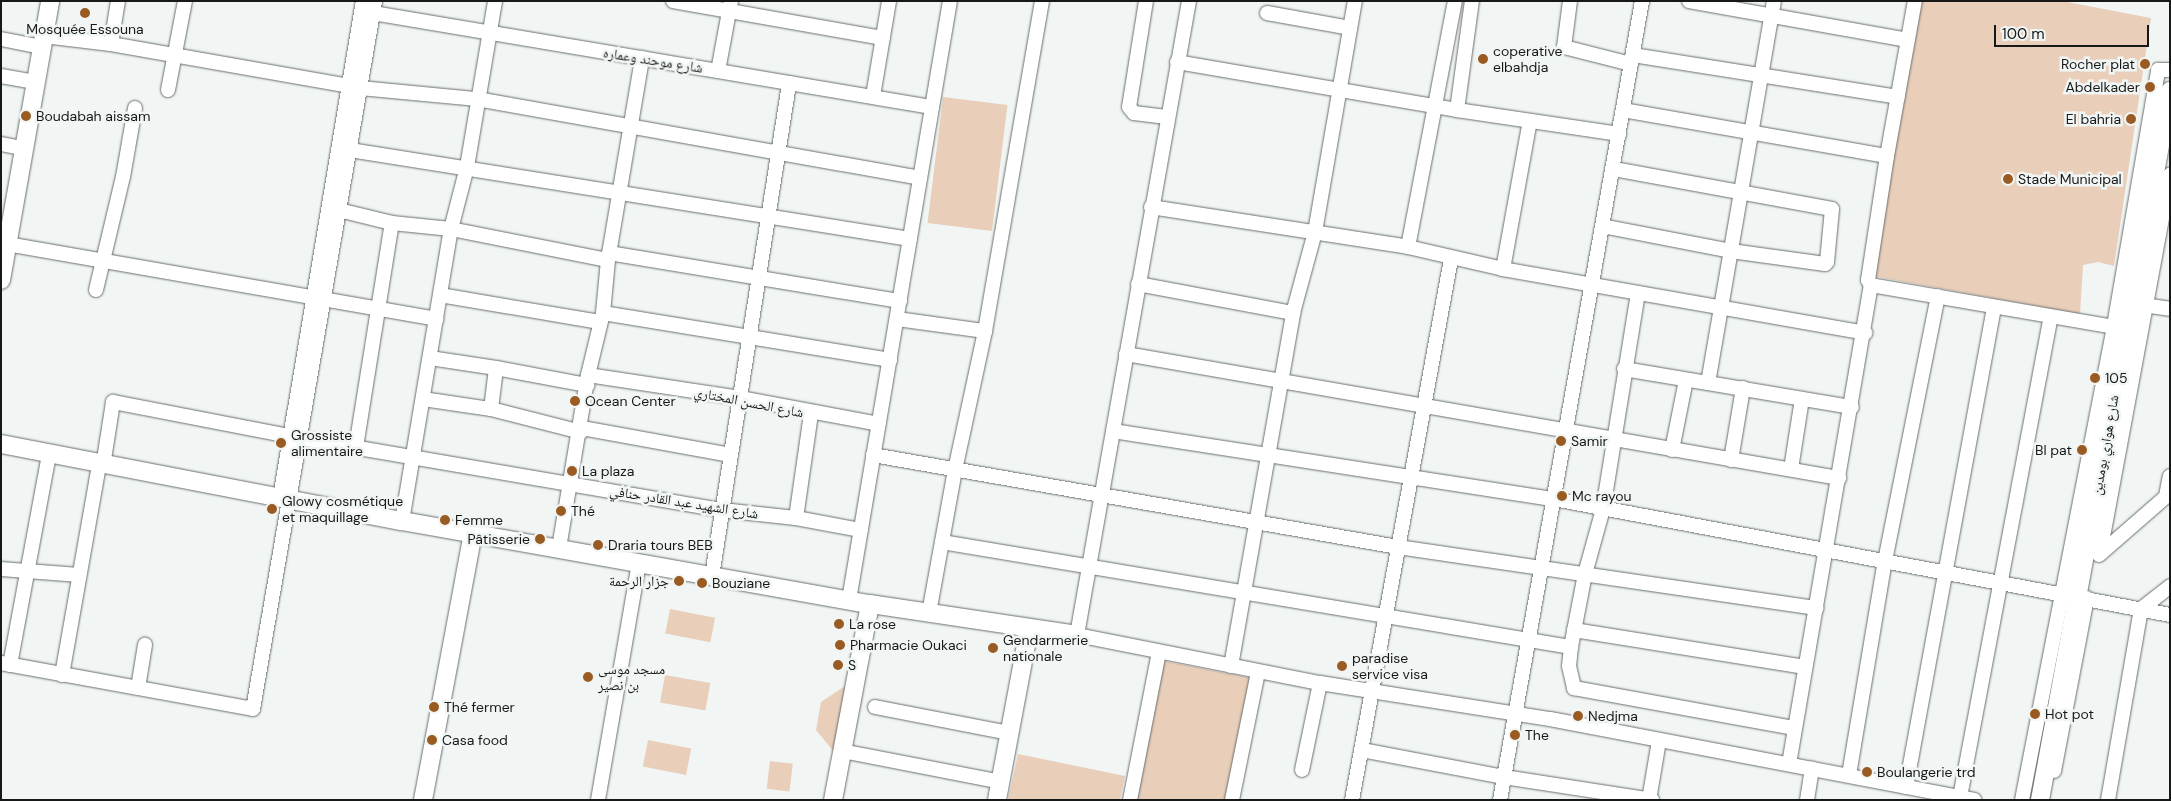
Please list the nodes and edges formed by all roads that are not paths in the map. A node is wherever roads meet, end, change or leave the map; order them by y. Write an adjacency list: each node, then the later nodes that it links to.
1 (50, 1): 28 (main road)
2 (118, 1): 29 (street)
3 (186, 1): 30 (street)
4 (495, 1): 24 (street)
5 (673, 1): 20 (street)
6 (889, 1): 25 (street)
7 (950, 1): 47 (street)
8 (1042, 1): 106 (street)
9 (1146, 1): 52 (street)
10 (1189, 1): 33 (street)
11 (1355, 1): 23 (street)
12 (1455, 1): 48 (street)
13 (1472, 1): 50 (street)
14 (1570, 1): 32 (street)
15 (1642, 1): 32 (street)
16 (1689, 1): 22 (street)
17 (1774, 1): 22 (street)
18 (1914, 1): 27 (street)
19 (366, 4): 24 (street, شارع موحند وعماره); 40 (street)
20 (730, 6): 25 (street); 35 (street)
21 (1267, 13): 23 (street)
22 (1771, 17): 27 (street); 37 (street)
23 (1350, 28): 41 (street)
24 (489, 33): 31 (street, شارع موحند وعماره); 45 (street)
25 (883, 38): 43 (street)
26 (1, 39): 28 (street)
27 (1907, 40): 44 (street)
28 (43, 41): 29 (street); 38 (main road)
29 (111, 44): 30 (street)
30 (175, 58): 40 (street); 42 (street)
31 (642, 58): 35 (street, شارع موحند وعماره); 54 (street)
32 (1632, 59): 37 (street); 51 (street)
33 (1176, 62): 41 (street); 52 (street)
34 (2170, 70): 105 (street)
35 (718, 71): 39 (street, شارع موحند وعماره)
36 (1, 76): 38 (street)
37 (1761, 76): 44 (street); 56 (street)
38 (36, 82): 58 (main road)
39 (789, 83): 43 (street, شارع موحند وعماره); 60 (street)
40 (355, 87): 45 (street); 59 (street); 93 (street)
41 (1340, 89): 48 (street); 75 (street)
42 (168, 90)
43 (873, 96): 47 (street, شارع موحند وعماره)
44 (1898, 97): 61 (street)
45 (477, 99): 54 (street); 62 (street)
46 (2169, 101): 95 (main road, شارع هواري بومدين)
47 (932, 106): 65 (street)
48 (1434, 106): 50 (street); 78 (street)
49 (135, 108): 82 (street)
50 (1457, 110): 53 (street)
51 (1623, 110): 55 (street); 56 (street)
52 (1167, 117): 68 (street)
53 (1530, 121): 55 (street); 83 (street)
54 (630, 128): 60 (street); 66 (street)
55 (1619, 134): 63 (street)
56 (1750, 135): 61 (street); 67 (street)
57 (1, 144): 58 (street)
58 (22, 148): 71 (main road)
59 (350, 150): 62 (street); 69 (street)
60 (778, 152): 65 (street); 70 (street)
61 (1887, 156): 87 (street)
62 (467, 167): 66 (street); 74 (street)
63 (1613, 169): 67 (street); 73 (street)
64 (2170, 174): 95 (street)
65 (920, 178): 76 (street)
66 (620, 191): 70 (street); 80 (street)
67 (1741, 191): 79 (street); 79 (street)
68 (1151, 207): 75 (street); 86 (street)
69 (339, 210): 72 (street); 93 (street)
70 (768, 216): 76 (street); 84 (street)
71 (6, 222): 77 (main road)
72 (392, 222): 74 (street); 98 (street)
73 (1602, 226): 79 (street); 88 (street)
74 (451, 229): 80 (street); 91 (street)
75 (1315, 232): 78 (street); 100 (street)
76 (910, 239): 94 (street)
77 (7, 244): 82 (street); 85 (main road)
78 (1408, 247): 81 (street)
79 (1730, 251): 97 (street)
80 (609, 256): 84 (street); 102 (street)
81 (1450, 259): 83 (street); 122 (street)
82 (102, 261): 89 (street); 93 (street)
83 (1503, 269): 88 (street)
84 (759, 276): 94 (street); 108 (street)
85 (1, 280)
86 (1138, 284): 100 (street); 109 (street)
87 (1871, 285): 92 (street); 107 (street)
88 (1593, 286): 90 (street); 129 (street)
89 (96, 290)
90 (1638, 293): 97 (street); 113 (street)
91 (440, 295): 102 (street); 104 (street)
92 (1938, 296): 96 (street); 164 (street)
93 (319, 300): 98 (street); 130 (street)
94 (900, 301): 103 (street)
95 (2138, 304): 99 (street); 105 (main road, شارع هواري بومدين); 163 (street)
96 (1994, 307): 101 (street); 170 (street)
97 (1721, 308): 107 (street); 117 (street)
98 (378, 309): 104 (street); 133 (street)
99 (2170, 309)
100 (1293, 313): 116 (street)
101 (2051, 317): 105 (street); 175 (street)
102 (601, 318): 108 (street); 114 (street)
103 (897, 318): 106 (street); 111 (street)
104 (436, 319): 110 (street)
105 (2120, 327): 167 (main road, شارع هواري بومدين); 178 (street)
106 (986, 331): 143 (street)
107 (1865, 333): 123 (street)
108 (749, 339): 111 (street); 119 (street)
109 (1126, 354): 116 (street); 128 (street)
110 (430, 358): 112 (street, شارع الحسن المختاري); 120 (street)
111 (890, 360): 126 (street)
112 (496, 368): 114 (street, شارع الحسن المختاري); 124 (street)
113 (1624, 369): 115 (street); 131 (street)
114 (588, 380): 119 (street, شارع الحسن المختاري); 127 (street)
115 (1686, 380): 117 (street); 134 (street)
116 (1281, 382): 122 (street); 135 (street)
117 (1708, 382): 118 (street)
118 (1743, 388): 121 (street); 140 (street)
119 (740, 398): 125 (street, شارع الحسن المختاري); 137 (street)
120 (423, 399): 124 (street); 139 (street)
121 (1802, 399): 123 (street); 142 (street)
122 (1424, 406): 129 (street); 144 (street)
123 (1852, 408): 146 (street)
124 (491, 409): 127 (street)
125 (811, 414): 126 (street, شارع الحسن المختاري); 154 (street)
126 (879, 424): 138 (street)
127 (581, 430): 137 (street); 147 (street)
128 (1113, 431): 135 (street); 148 (street)
129 (1566, 431): 131 (street); 151 (street)
130 (296, 437): 133 (street, شارع الشهيد عبد القادر حنافي); 141 (street, شارع الشهيد عبد القادر حنافي); 150 (street)
131 (1616, 439): 134 (street); 152 (street)
132 (1, 444): 136 (main road)
133 (356, 447): 139 (street, شارع الشهيد عبد القادر حنافي)
134 (1672, 450): 140 (street)
135 (1268, 454): 144 (street); 156 (street)
136 (49, 455): 141 (main road); 171 (street)
137 (731, 455): 153 (street)
138 (873, 455): 143 (street); 157 (street)
139 (413, 456): 147 (street, شارع الشهيد عبد القادر حنافي); 155 (street)
140 (1731, 460): 142 (street)
141 (101, 465): 150 (main road); 173 (street)
142 (1791, 469): 146 (street)
143 (955, 470): 148 (street); 159 (street)
144 (1411, 476): 151 (street); 160 (street)
145 (2170, 476): 149 (street)
146 (1839, 478): 162 (street)
147 (570, 484): 153 (street, شارع الشهيد عبد القادر حنافي); 161 (street)
148 (1101, 494): 156 (street); 166 (street)
149 (2168, 494): 163 (street)
150 (285, 499): 155 (main road); 199 (street)
151 (1554, 499): 152 (street); 169 (street)
152 (1602, 509): 162 (street); 172 (street)
153 (722, 510): 154 (street, شارع الشهيد عبد القادر حنافي); 174 (street)
154 (796, 518): 157 (street, شارع الشهيد عبد القادر حنافي)
155 (402, 521): 158 (main road)
156 (1256, 523): 160 (street); 177 (street)
157 (861, 530): 179 (street)
158 (477, 534): 161 (main road); 216 (main road); 217 (main road)
159 (942, 542): 166 (street); 183 (street)
160 (1398, 547): 169 (street); 185 (street)
161 (559, 548): 165 (main road)
162 (1826, 549): 164 (street); 181 (street)
163 (2100, 553): 167 (street)
164 (1886, 561): 170 (street); 211 (street)
165 (639, 562): 174 (main road); 218 (street)
166 (1089, 564): 177 (street); 188 (street)
167 (2083, 568): 178 (main road, شارع هواري بومدين)
168 (1, 569): 171 (street)
169 (1541, 570): 172 (street); 189 (street)
170 (1948, 573): 175 (street); 214 (street)
171 (27, 574): 173 (street); 193 (street)
172 (1585, 574): 181 (street); 187 (street)
173 (79, 575): 197 (street)
174 (712, 576): 179 (main road)
175 (1999, 582): 178 (street); 215 (street)
176 (2170, 586): 182 (street)
177 (1244, 593): 185 (street); 194 (street)
178 (2075, 596): 182 (street); 227 (street); 228 (main road, شارع هواري بومدين); 229 (street)
179 (849, 600): 180 (main road)
180 (870, 604): 183 (main road); 207 (main road)
181 (1817, 608): 195 (street)
182 (2141, 609): 184 (street); 230 (street)
183 (930, 614): 186 (main road)
184 (2170, 615)
185 (1385, 618): 189 (street); 200 (street)
186 (1029, 629): 188 (main road); 204 (main road)
187 (1574, 630): 191 (street); 195 (street)
188 (1076, 635): 192 (street)
189 (1529, 640): 191 (street); 202 (street)
190 (145, 645): 199 (street)
191 (1571, 647): 203 (street)
192 (1159, 652): 194 (street); 221 (street)
193 (6, 664): 197 (street)
194 (1231, 666): 196 (street)
195 (1805, 667): 203 (street)
196 (1258, 672): 198 (street); 222 (street)
197 (62, 675): 199 (street)
198 (1320, 683): 200 (street); 210 (street)
199 (138, 688)
200 (1374, 689): 202 (street); 206 (street)
201 (875, 707): 204 (street)
202 (1516, 713): 205 (street); 212 (street)
203 (1794, 728): 208 (street)
204 (1010, 733): 213 (main road)
205 (1660, 741): 208 (street); 225 (street)
206 (1362, 750): 212 (street); 223 (street)
207 (842, 751): 213 (street); 219 (main road)
208 (1789, 764): 209 (street)
209 (1812, 768): 211 (street); 226 (street)
210 (1302, 770)
211 (1849, 775): 214 (street)
212 (1504, 777): 224 (street); 225 (street)
213 (1001, 782): 220 (main road)
214 (1906, 787): 215 (street)
215 (1967, 798)
216 (423, 800)
217 (435, 800)
218 (598, 800)
219 (833, 800)
220 (997, 800)
221 (1130, 800)
222 (1232, 800)
223 (1352, 800)
224 (1500, 800)
225 (1650, 800)
226 (1807, 800)
227 (2022, 800)
228 (2040, 800)
229 (2049, 800)
230 (2108, 800)

